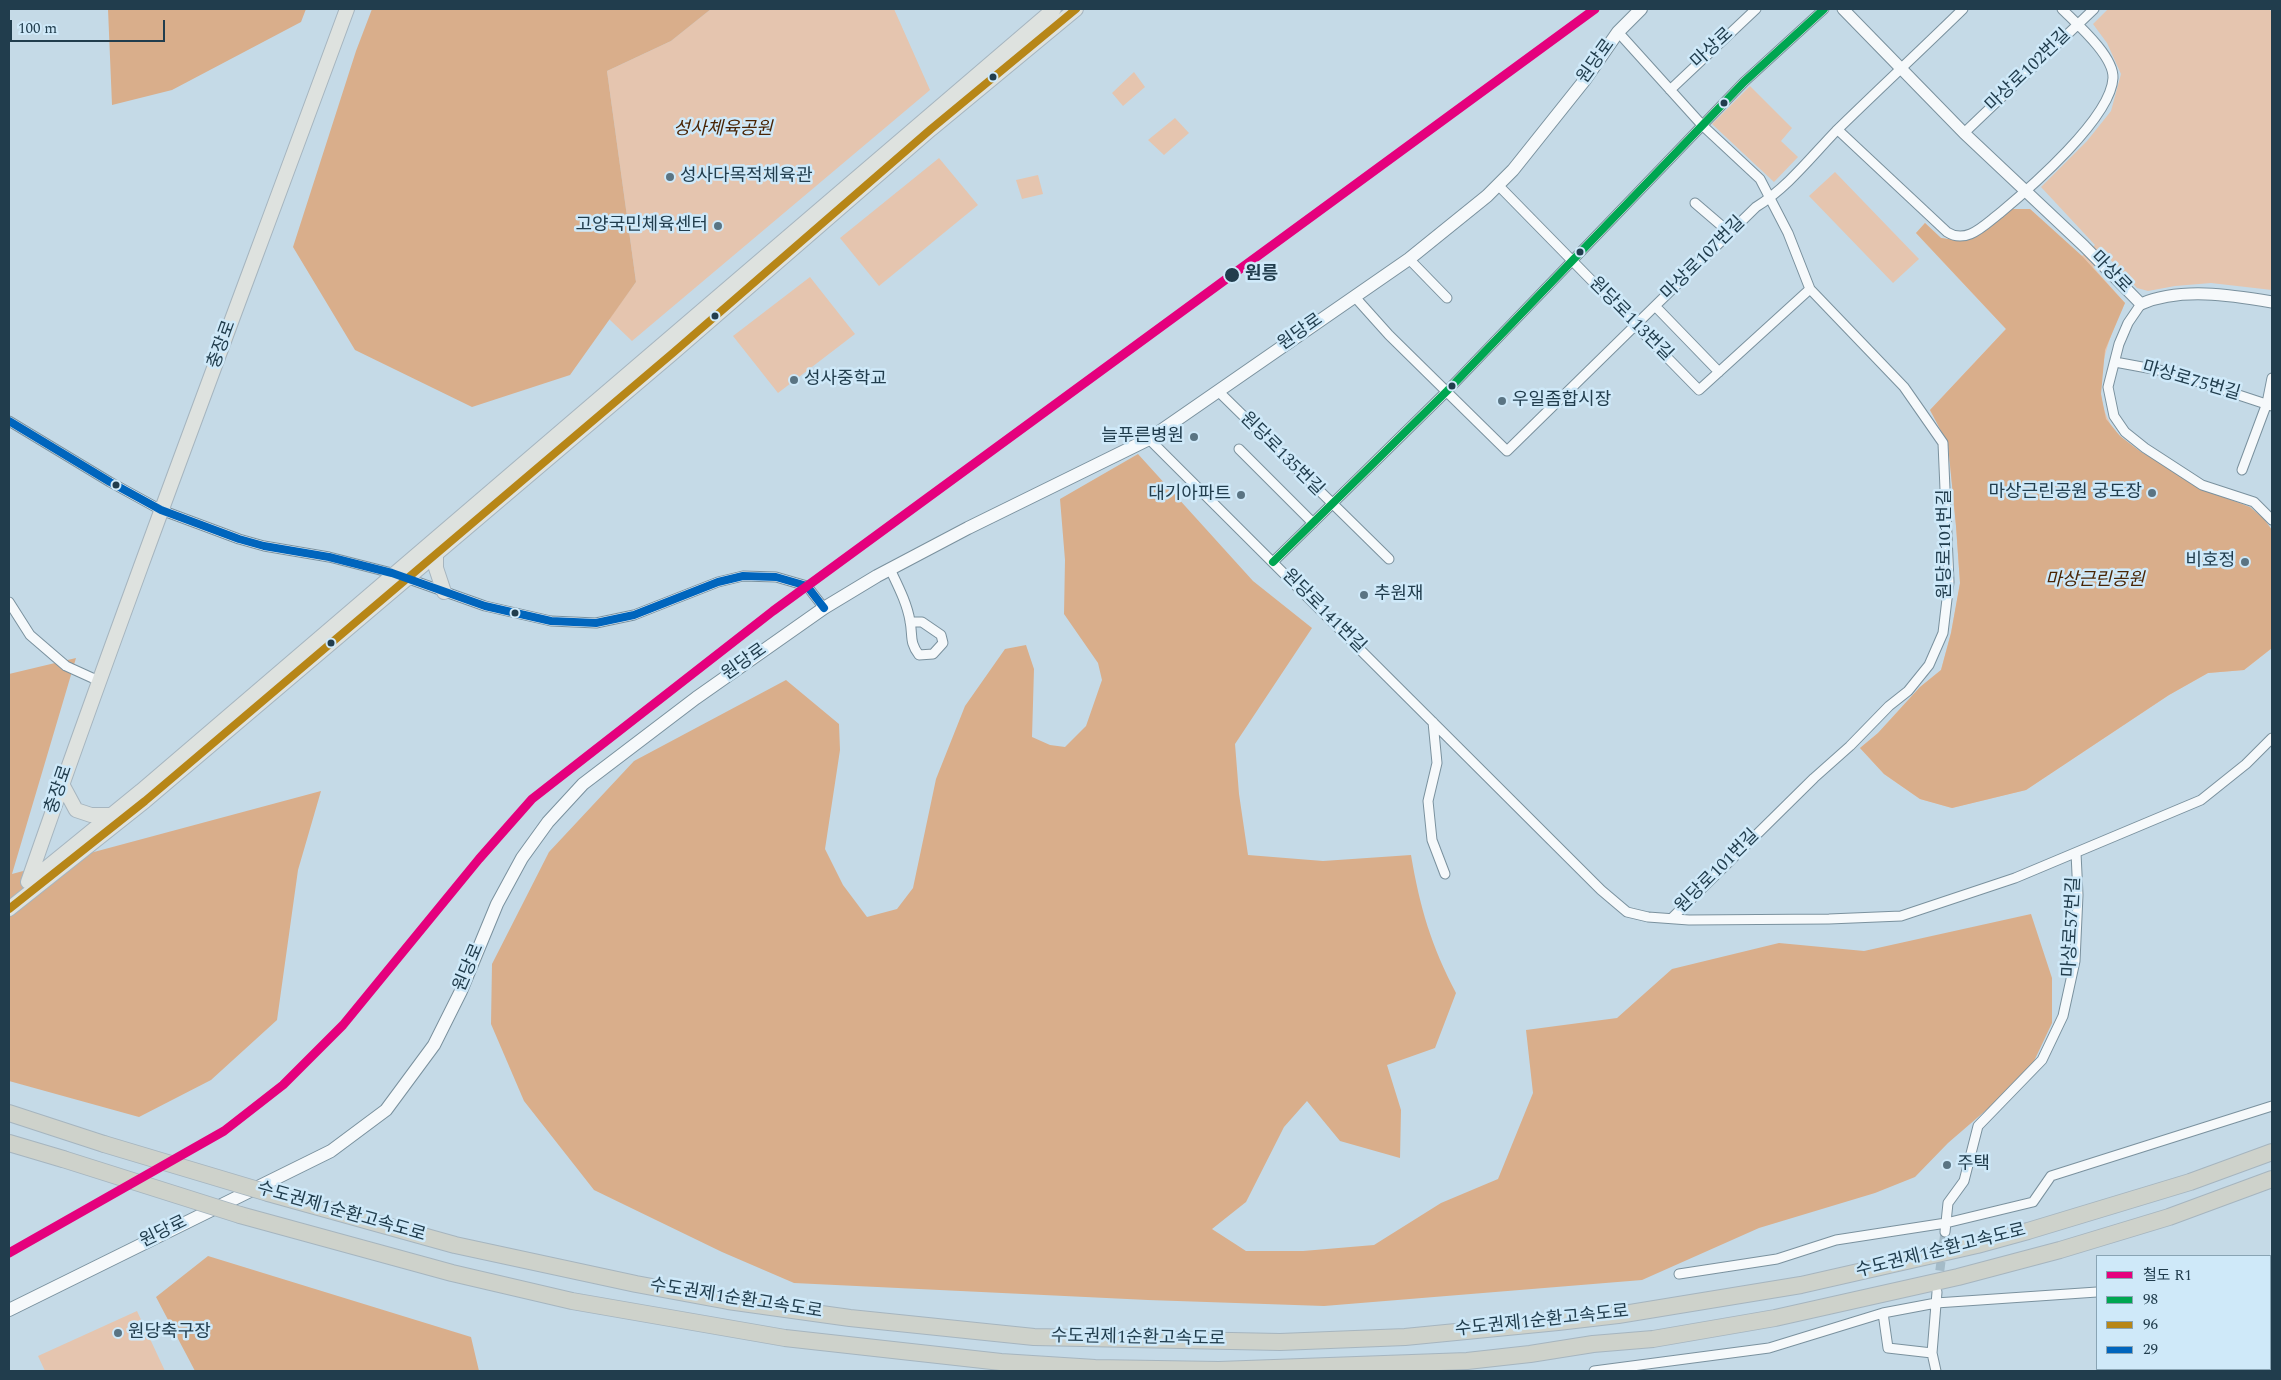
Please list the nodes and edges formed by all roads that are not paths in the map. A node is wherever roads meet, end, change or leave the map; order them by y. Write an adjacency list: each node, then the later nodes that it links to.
1 (347, 9): 43 (main road, 충장로)
2 (1054, 9): 50 (main road)
3 (1076, 9): 46 (main road)
4 (1641, 9): 12 (main road, 원당로)
5 (1756, 9): 14 (street, 마상로)
6 (1824, 9): 15 (street)
7 (1843, 9): 13 (street, 마상로)
8 (1963, 9): 13 (street, 마상로107번길)
9 (2062, 9): 11 (street)
10 (2094, 9): 11 (street, 마상로102번길)
11 (2078, 24): 17 (street, 마상로102번길); 19 (street)
12 (1618, 32): 14 (street, 원당로101번길); 18 (main road, 원당로)
13 (1902, 69): 16 (street, 마상로107번길); 17 (street, 마상로)
14 (1670, 90): 15 (street, 원당로101번길)
15 (1702, 125): 20 (street, 원당로101번길); 24 (street)
16 (1838, 130): 19 (street); 20 (street, 마상로107번길)
17 (1964, 133): 19 (street, 마상로)
18 (1498, 185): 23 (main road, 원당로); 24 (street, 원당로113번길)
19 (2025, 192): 29 (street, 마상로)
20 (1770, 198): 22 (street, 마상로107번길); 25 (street, 원당로101번길)
21 (1695, 203): 22 (street)
22 (1730, 233): 30 (street, 마상로107번길)
23 (1409, 258): 26 (main road, 원당로); 27 (street)
24 (1571, 260): 31 (street, 원당로113번길); 36 (street)
25 (1810, 288): 33 (street); 66 (street, 원당로101번길)
26 (1354, 296): 35 (main road, 원당로); 36 (street)
27 (1447, 298)
28 (2272, 302): 29 (street, 마상로)
29 (2141, 304): 32 (street)
30 (1656, 307): 31 (street, 마상로107번길); 33 (street)
31 (1636, 326): 33 (street, 원당로113번길); 36 (street, 마상로107번길)
32 (2115, 362): 37 (street, 마상로75번길); 44 (street)
33 (1718, 372)
34 (2272, 378): 37 (street)
35 (1218, 391): 39 (main road, 원당로); 42 (street, 원당로135번길)
36 (1447, 391): 42 (street)
37 (2269, 405): 41 (street)
38 (9, 421): 43 (street)
39 (1149, 439): 48 (street, 원당로141번길); 49 (main road, 원당로)
40 (1239, 448): 45 (street)
41 (2242, 470)
42 (1332, 505): 45 (street); 47 (street, 원당로135번길)
43 (161, 510): 50 (street); 56 (main road, 충장로)
44 (2272, 520)
45 (1313, 523): 48 (street)
46 (436, 554): 51 (main road); 52 (main road)
47 (1389, 559)
48 (1273, 562): 57 (street, 원당로141번길)
49 (890, 569): 54 (main road, 원당로); 55 (street)
50 (392, 573): 51 (street); 60 (main road)
51 (406, 578): 52 (street); 64 (main road)
52 (444, 592): 54 (street)
53 (9, 602): 56 (street)
54 (824, 608): 78 (main road, 원당로)
55 (910, 622)
56 (99, 680): 59 (main road, 충장로)
57 (1433, 722): 62 (street); 66 (street, 원당로141번길)
58 (2272, 738): 61 (street, 마상로57번길)
59 (62, 784): 60 (main road); 63 (main road, 충장로)
60 (111, 814): 63 (main road)
61 (2076, 853): 66 (street, 마상로57번길); 72 (street, 마상로57번길)
62 (1445, 874)
63 (28, 882): 64 (main road, 충장로)
64 (16, 898): 65 (main road)
65 (9, 909)
66 (1672, 918)
67 (2272, 1106): 72 (street)
68 (9, 1113): 70 (highway, 수도권제1순환고속도로, bridge)
69 (9, 1143): 71 (highway, 수도권제1순환고속도로, bridge)
70 (2272, 1152)
71 (2272, 1180)
72 (1946, 1223): 73 (street, 마상로57번길); 74 (street)
73 (1945, 1232)
74 (1680, 1274)
75 (1938, 1292): 77 (street)
76 (2096, 1292): 77 (street)
77 (1936, 1303): 79 (street); 80 (street)
78 (9, 1310)
79 (1883, 1313): 80 (street); 81 (street)
80 (1932, 1353): 82 (street)
81 (1594, 1371)
82 (1936, 1371)

